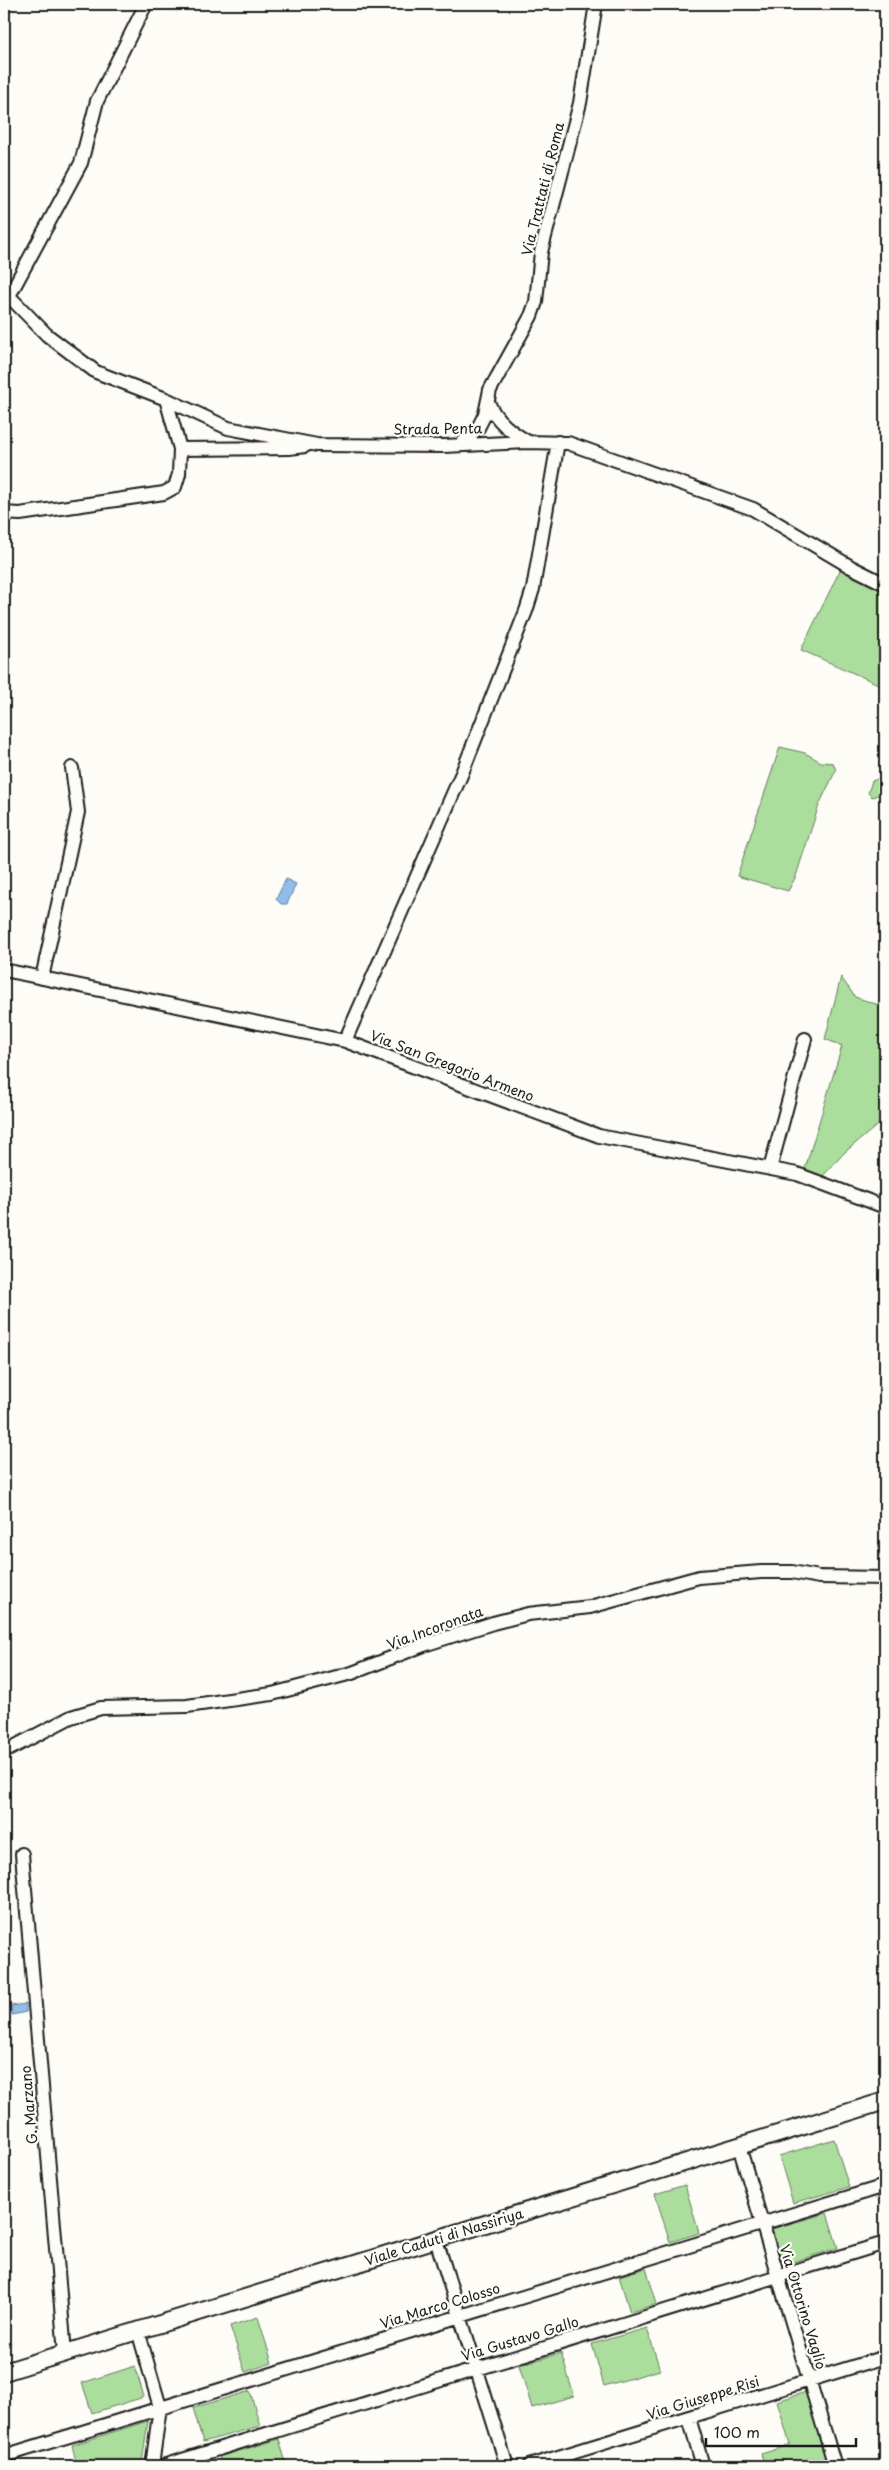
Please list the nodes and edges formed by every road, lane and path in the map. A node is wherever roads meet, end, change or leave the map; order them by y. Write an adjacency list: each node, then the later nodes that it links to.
1 (146, 4): 3 (street)
2 (596, 4): 5 (street, Via Trattati di Roma)
3 (7, 293): 4 (street, Strada Penta)
4 (166, 399): 8 (street, Strada Penta); 10 (street)
5 (488, 402): 6 (street); 9 (street, Via Trattati di Roma)
6 (528, 442): 7 (street, Strada Penta); 9 (street, Strada Penta)
7 (558, 442): 12 (street, Strada Penta); 17 (street)
8 (317, 445): 9 (street, Strada Penta); 10 (street)
9 (460, 445)
10 (180, 449): 11 (street)
11 (4, 513)
12 (885, 584)
13 (72, 768): 15 (street)
14 (4, 970): 15 (street, Via San Gregorio Armeno)
15 (42, 978): 17 (street, Via San Gregorio Armeno)
16 (805, 1039): 18 (street)
17 (345, 1041): 18 (street, Via San Gregorio Armeno)
18 (770, 1169): 19 (street, Via San Gregorio Armeno)
19 (885, 1206)
20 (885, 1578): 21 (street, Via Incoronata)
21 (4, 1752)
22 (22, 1854): 33 (street, G. Marzano)
23 (885, 2101): 33 (main road, Viale Caduti di Nassiriya)
24 (885, 2113): 25 (main road, Viale Caduti di Nassiriya)
25 (742, 2156): 27 (street, Via Ottorino Vaglio); 29 (main road, Viale Caduti di Nassiriya)
26 (885, 2186): 27 (street, Via Marco Colosso)
27 (762, 2223): 30 (street, Via Ottorino Vaglio); 31 (street, Via Marco Colosso)
28 (885, 2244): 30 (street, Via Gustavo Gallo)
29 (439, 2249): 31 (street); 32 (main road, Viale Caduti di Nassiriya)
30 (778, 2276): 35 (street, Via Gustavo Gallo); 37 (street, Via Ottorino Vaglio)
31 (460, 2316): 35 (street); 39 (street, Via Marco Colosso)
32 (141, 2341): 38 (main road, Viale Caduti di Nassiriya); 39 (street)
33 (65, 2353): 36 (main road, Viale Caduti di Nassiriya)
34 (885, 2357): 37 (street, Via Giuseppe Risi)
35 (476, 2368): 43 (street, Via Gustavo Gallo); 44 (street)
36 (4, 2372)
37 (809, 2380): 40 (street, Via Giuseppe Risi); 47 (street, Via Ottorino Vaglio)
38 (4, 2383)
39 (160, 2407): 41 (street, Via Marco Colosso); 42 (street)
40 (689, 2418): 45 (street, Via Giuseppe Risi); 46 (street)
41 (4, 2456)
42 (152, 2466)
43 (164, 2466)
44 (507, 2466)
45 (529, 2466)
46 (703, 2466)
47 (836, 2466)

